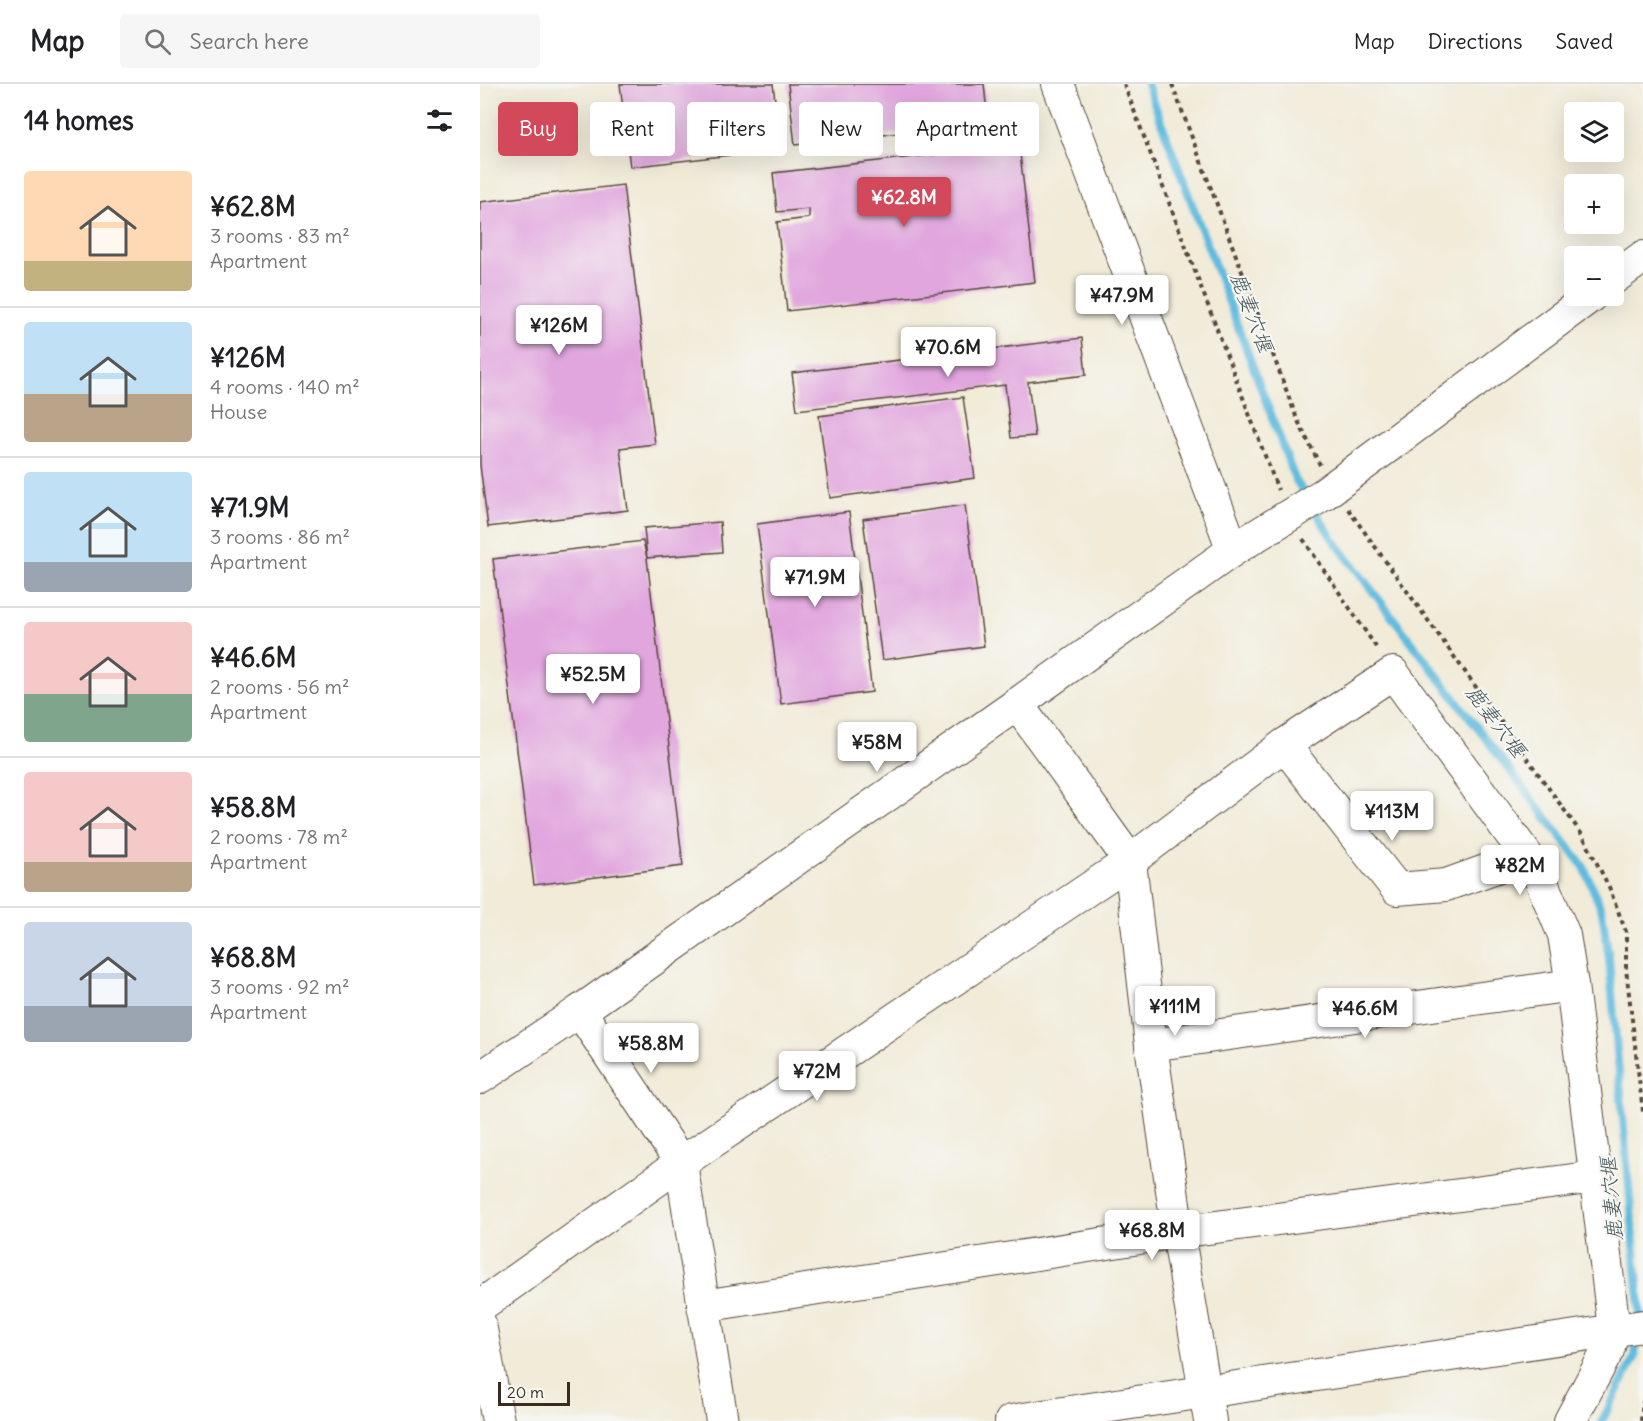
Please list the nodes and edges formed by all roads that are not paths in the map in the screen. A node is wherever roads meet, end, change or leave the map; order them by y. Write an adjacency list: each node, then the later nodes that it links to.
1 (1058, 84): 5 (street)
2 (1643, 257): 3 (street)
3 (1624, 271)
4 (1577, 306): 5 (street)
5 (1233, 550): 6 (street)
6 (1017, 704): 9 (street); 11 (street)
7 (1284, 745): 8 (street); 8 (street); 9 (street)
8 (1527, 856): 10 (street)
9 (1130, 861): 12 (street); 14 (street)
10 (1572, 984): 12 (street); 15 (street)
11 (580, 1011): 13 (street); 14 (street)
12 (1151, 1045): 16 (street)
13 (480, 1078)
14 (681, 1163): 17 (street); 18 (street)
15 (1596, 1177): 16 (street); 20 (street)
16 (1178, 1232): 18 (street); 21 (street)
17 (480, 1306)
18 (703, 1306): 23 (street)
19 (480, 1324): 22 (street)
20 (1630, 1327): 21 (street); 25 (street)
21 (1208, 1406): 24 (street)
22 (498, 1421)
23 (722, 1421)
24 (1011, 1421)
25 (1570, 1421)

